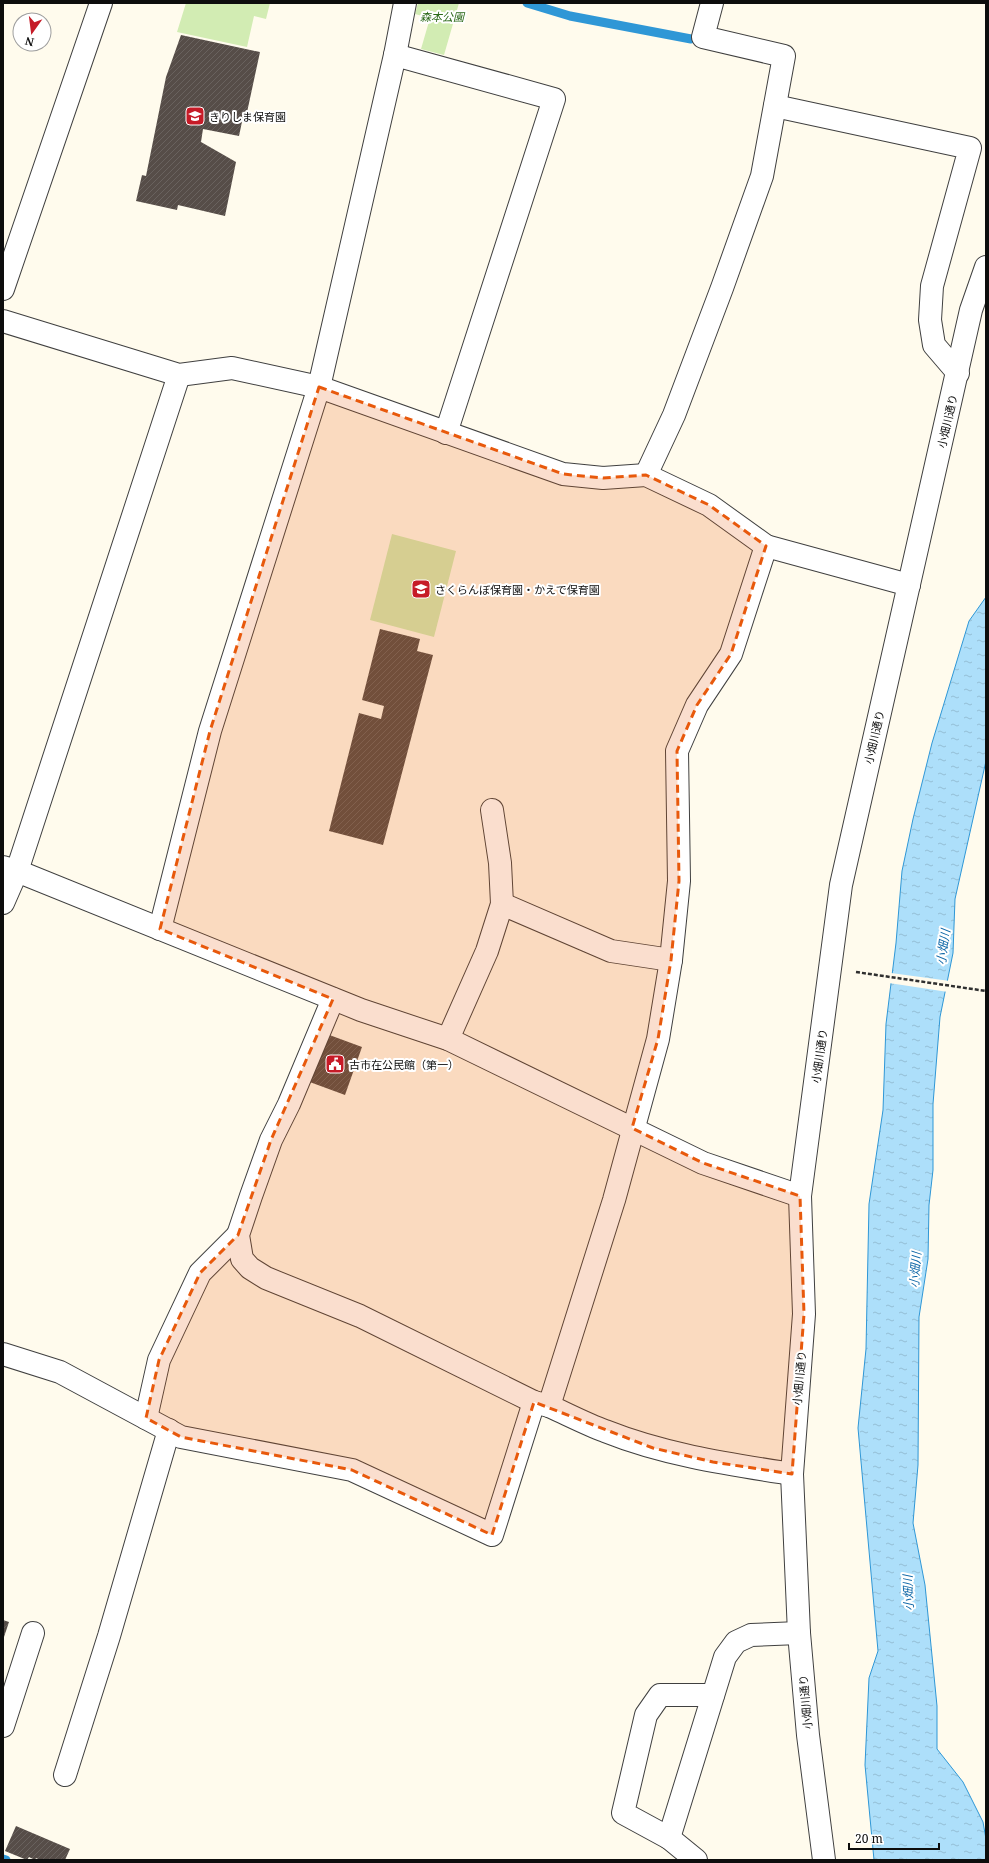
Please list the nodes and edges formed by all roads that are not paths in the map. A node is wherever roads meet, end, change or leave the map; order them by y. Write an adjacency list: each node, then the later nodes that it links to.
1 (101, 3): 7 (street)
2 (405, 3): 4 (street)
3 (712, 3): 5 (street)
4 (395, 55): 11 (street); 12 (street)
5 (775, 106): 9 (street); 13 (street)
6 (986, 267): 9 (street, 小畑川通り)
7 (3, 289)
8 (3, 321): 10 (street)
9 (958, 373): 15 (street, 小畑川通り)
10 (179, 375): 11 (street); 17 (street)
11 (319, 387): 12 (street); 20 (street)
12 (446, 433): 13 (street)
13 (646, 475): 14 (street)
14 (766, 546): 15 (street); 21 (street)
15 (909, 585): 25 (street, 小畑川通り)
16 (492, 810): 19 (street)
17 (10, 869): 18 (street); 20 (street)
18 (3, 903)
19 (502, 904): 21 (street); 23 (street)
20 (160, 929): 22 (street)
21 (671, 960): 24 (street)
22 (333, 999): 23 (street); 26 (street)
23 (448, 1039): 24 (street)
24 (632, 1128): 25 (street); 28 (street)
25 (800, 1196): 31 (street, 小畑川通り)
26 (238, 1234): 28 (street); 29 (street)
27 (3, 1354): 29 (street)
28 (541, 1404): 30 (street); 31 (street)
29 (146, 1418): 30 (street)
30 (168, 1430): 36 (street)
31 (792, 1474): 33 (street, 小畑川通り)
32 (33, 1633): 35 (street)
33 (798, 1633): 34 (street); 39 (street, 小畑川通り)
34 (713, 1695): 37 (street); 37 (street)
35 (3, 1726)
36 (66, 1775)
37 (669, 1838): 38 (street)
38 (696, 1860)
39 (824, 1860)

